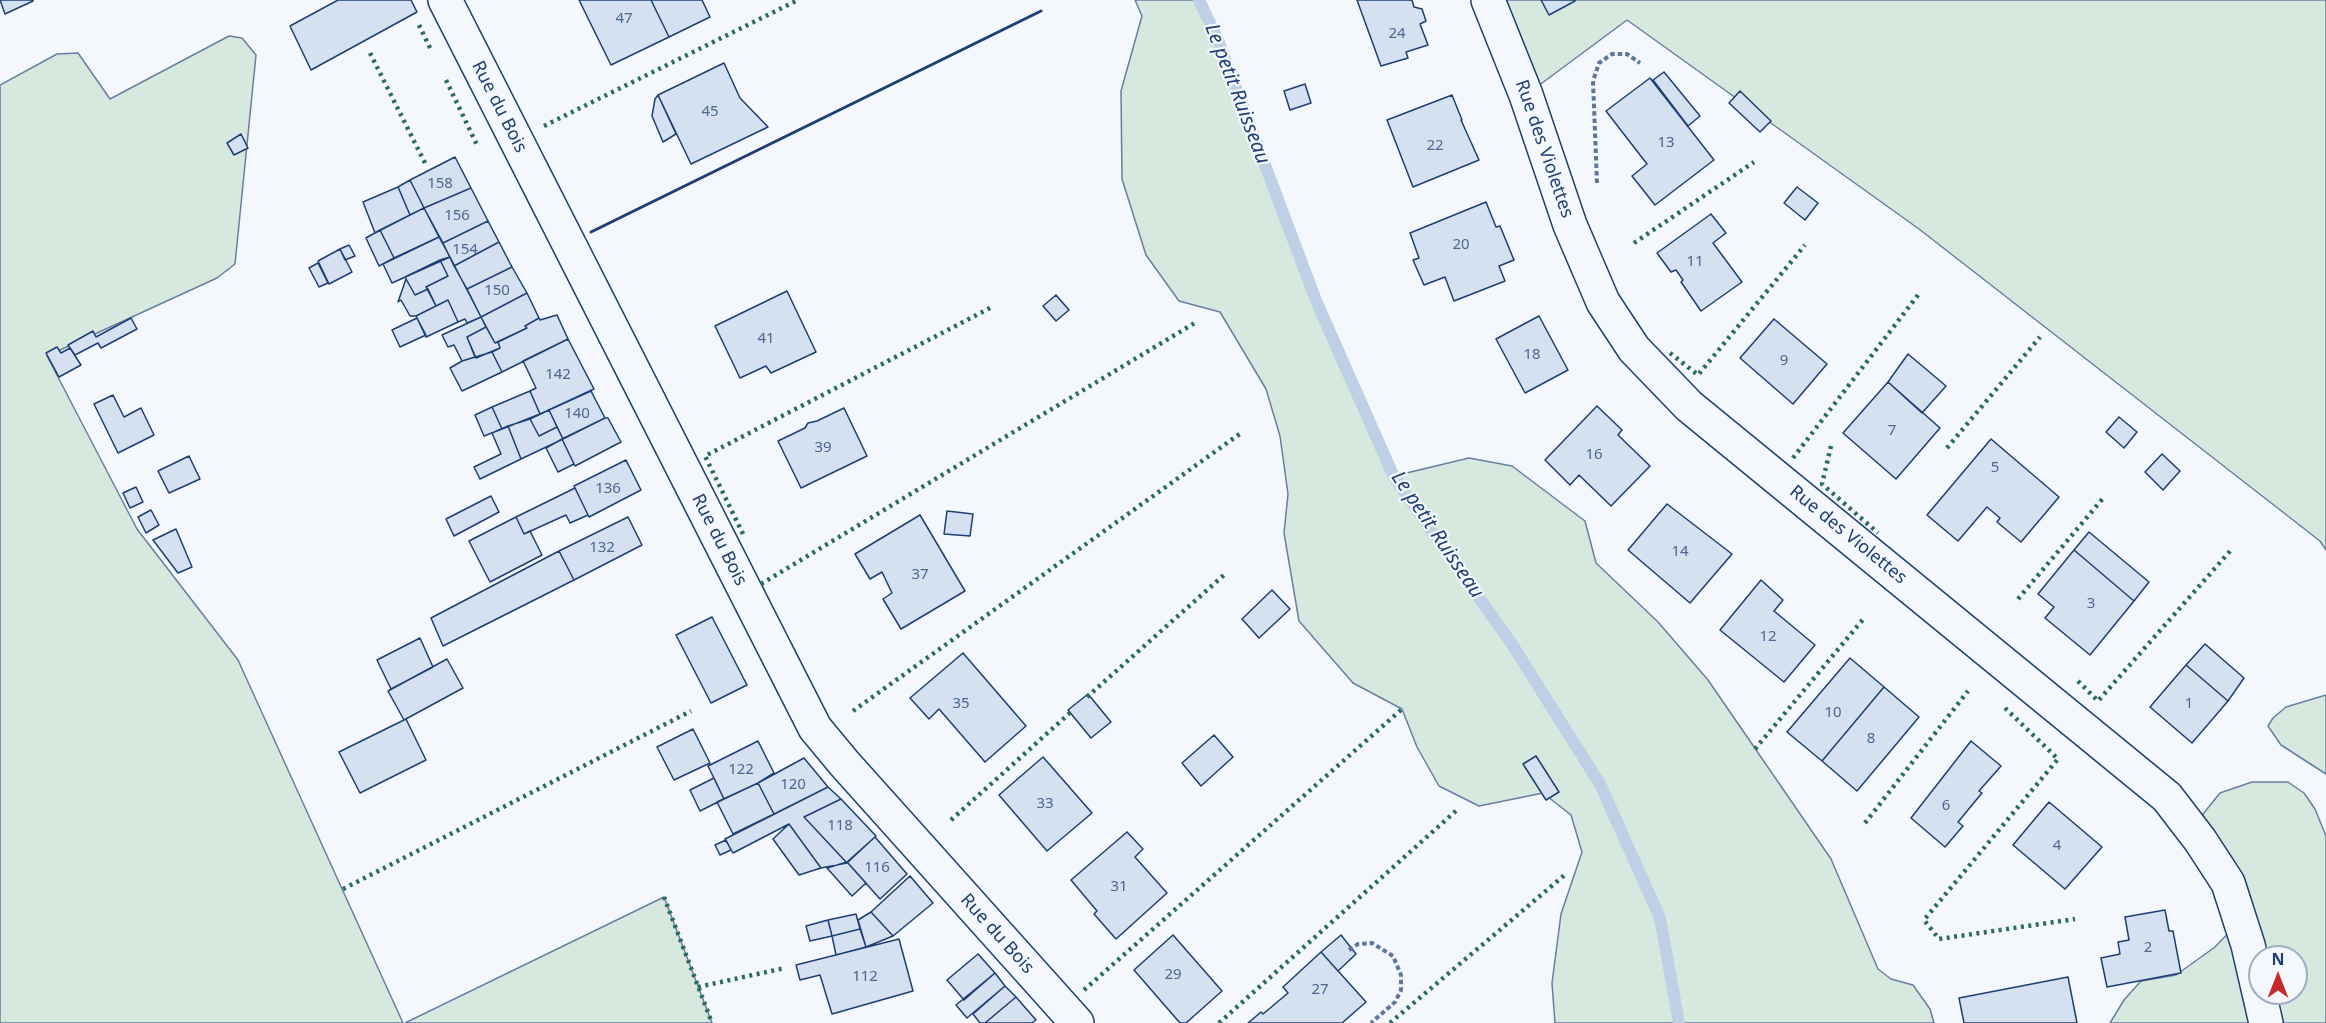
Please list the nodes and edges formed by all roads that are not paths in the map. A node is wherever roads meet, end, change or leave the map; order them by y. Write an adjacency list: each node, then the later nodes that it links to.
1 (445, 0): 3 (street, Rue du Bois)
2 (1488, 0): 4 (street, Rue des Violettes)
3 (1077, 1023)
4 (2266, 1023)

